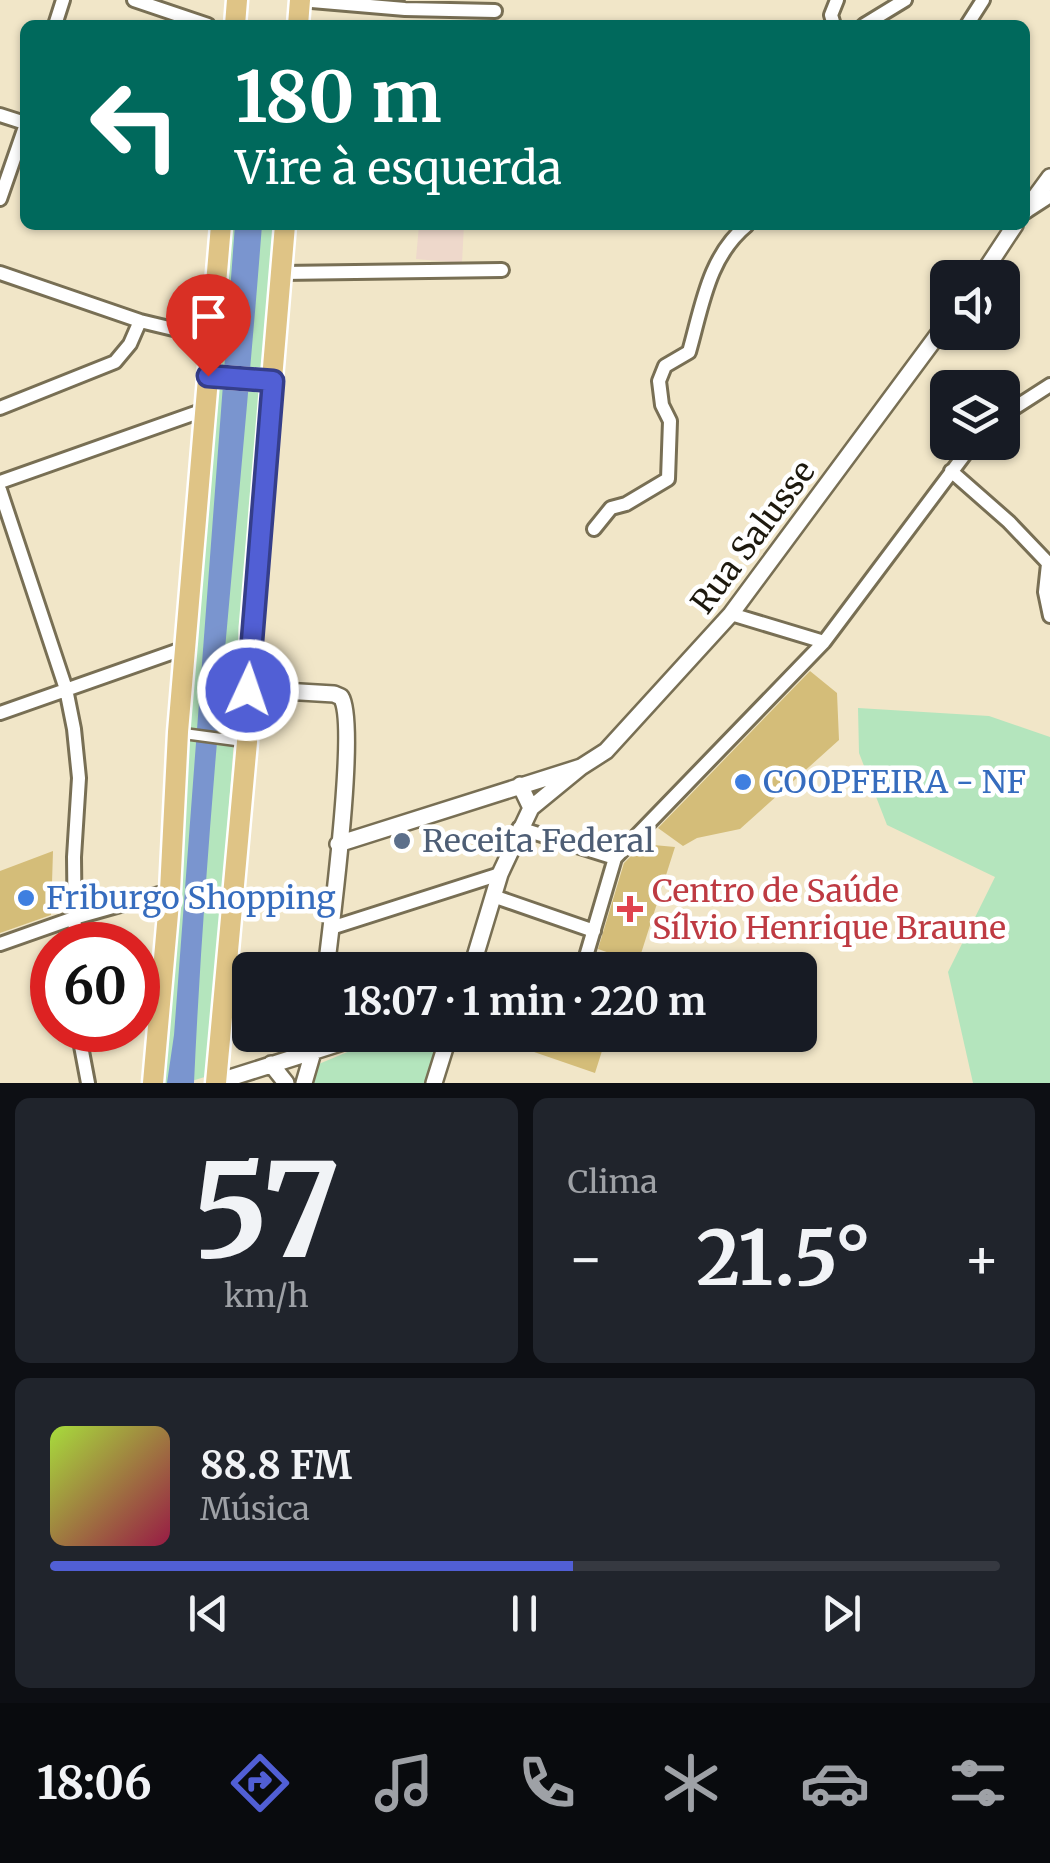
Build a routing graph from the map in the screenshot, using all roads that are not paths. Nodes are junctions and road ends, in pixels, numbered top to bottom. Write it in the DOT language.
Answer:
graph roads {
  1 [pos="134,0"];
  2 [pos="300,0"];
  3 [pos="905,0"];
  4 [pos="495,11"];
  5 [pos="193,20"];
  6 [pos="872,20"];
  7 [pos="20,154"];
  8 [pos="4,176"];
  9 [pos="1050,177"];
  10 [pos="0,199"];
  11 [pos="1030,205"];
  12 [pos="220,230"];
  13 [pos="285,230"];
  14 [pos="743,230"];
  15 [pos="1012,230"];
  16 [pos="992,260"];
  17 [pos="502,270"];
  18 [pos="0,273"];
  19 [pos="282,273"];
  20 [pos="140,321"];
  21 [pos="211,338"];
  22 [pos="930,345"];
  23 [pos="213,376"];
  24 [pos="266,381"];
  25 [pos="1050,385"];
  26 [pos="1020,404"];
  27 [pos="0,408"];
  28 [pos="204,410"];
  29 [pos="959,460"];
  30 [pos="950,470"];
  31 [pos="0,482"];
  32 [pos="0,490"];
  33 [pos="594,529"];
  34 [pos="1049,564"];
  35 [pos="731,614"];
  36 [pos="1050,616"];
  37 [pos="824,642"];
  38 [pos="185,648"];
  39 [pos="66,689"];
  40 [pos="248,690"];
  41 [pos="0,713"];
  42 [pos="178,732"];
  43 [pos="247,742"];
  44 [pos="581,766"];
  45 [pos="520,785"];
  46 [pos="531,808"];
  47 [pos="519,828"];
  48 [pos="338,844"];
  49 [pos="615,858"];
  50 [pos="500,874"];
  51 [pos="170,890"];
  52 [pos="493,896"];
  53 [pos="74,918"];
  54 [pos="74,922"];
  55 [pos="330,928"];
  56 [pos="594,931"];
  57 [pos="0,944"];
  58 [pos="328,952"];
  59 [pos="476,952"];
  60 [pos="588,952"];
  61 [pos="82,1052"];
  62 [pos="297,1052"];
  63 [pos="314,1052"];
  64 [pos="444,1052"];
  65 [pos="271,1064"];
  66 [pos="88,1083"];
  67 [pos="152,1083"];
  68 [pos="215,1083"];
  69 [pos="286,1083"];
  70 [pos="304,1083"];
  71 [pos="434,1083"];
  1 -- 5 [label="street"];
  2 -- 4 [label="street"];
  3 -- 6 [label="street"];
  7 -- 8 [label="street"];
  8 -- 10 [label="street"];
  9 -- 11 [label="street"];
  12 -- 21 [label="main road"];
  13 -- 19 [label="main road"];
  14 -- 33 [label="street"];
  15 -- 16 [label="street"];
  17 -- 19 [label="street"];
  18 -- 20 [label="street"];
  19 -- 24 [label="main road"];
  20 -- 21 [label="street"];
  20 -- 27 [label="street"];
  21 -- 23 [label="main road"];
  22 -- 35 [label="street, Rua Salusse"];
  23 -- 24 [label="main road"];
  23 -- 28 [label="main road"];
  24 -- 40 [label="main road"];
  25 -- 26 [label="street"];
  28 -- 31 [label="street"];
  28 -- 38 [label="main road"];
  29 -- 30 [label="street"];
  30 -- 34 [label="street"];
  30 -- 37 [label="street"];
  32 -- 39 [label="street"];
  34 -- 36 [label="street"];
  35 -- 37 [label="street"];
  35 -- 44 [label="street, Rua Salusse"];
  37 -- 49 [label="street"];
  38 -- 39 [label="street"];
  38 -- 42 [label="main road"];
  39 -- 41 [label="street"];
  39 -- 53 [label="street"];
  40 -- 43 [label="main road"];
  40 -- 48 [label="street"];
  42 -- 43 [label="street"];
  42 -- 51 [label="main road"];
  43 -- 68 [label="main road"];
  44 -- 45 [label="street"];
  44 -- 46 [label="street"];
  45 -- 46 [label="street"];
  45 -- 48 [label="street"];
  46 -- 47 [label="street"];
  47 -- 49 [label="street"];
  47 -- 50 [label="street"];
  48 -- 55 [label="street"];
  49 -- 56 [label="street"];
  50 -- 52 [label="street"];
  50 -- 55 [label="street"];
  51 -- 53 [label="street"];
  51 -- 67 [label="main road"];
  52 -- 56 [label="street"];
  52 -- 59 [label="street"];
  53 -- 54 [label="street"];
  53 -- 57 [label="street"];
  55 -- 58 [label="street"];
  56 -- 60 [label="street"];
  61 -- 66 [label="street"];
  62 -- 65 [label="street"];
  63 -- 70 [label="street"];
  64 -- 71 [label="street"];
  65 -- 68 [label="street"];
  65 -- 69 [label="street"];
}
